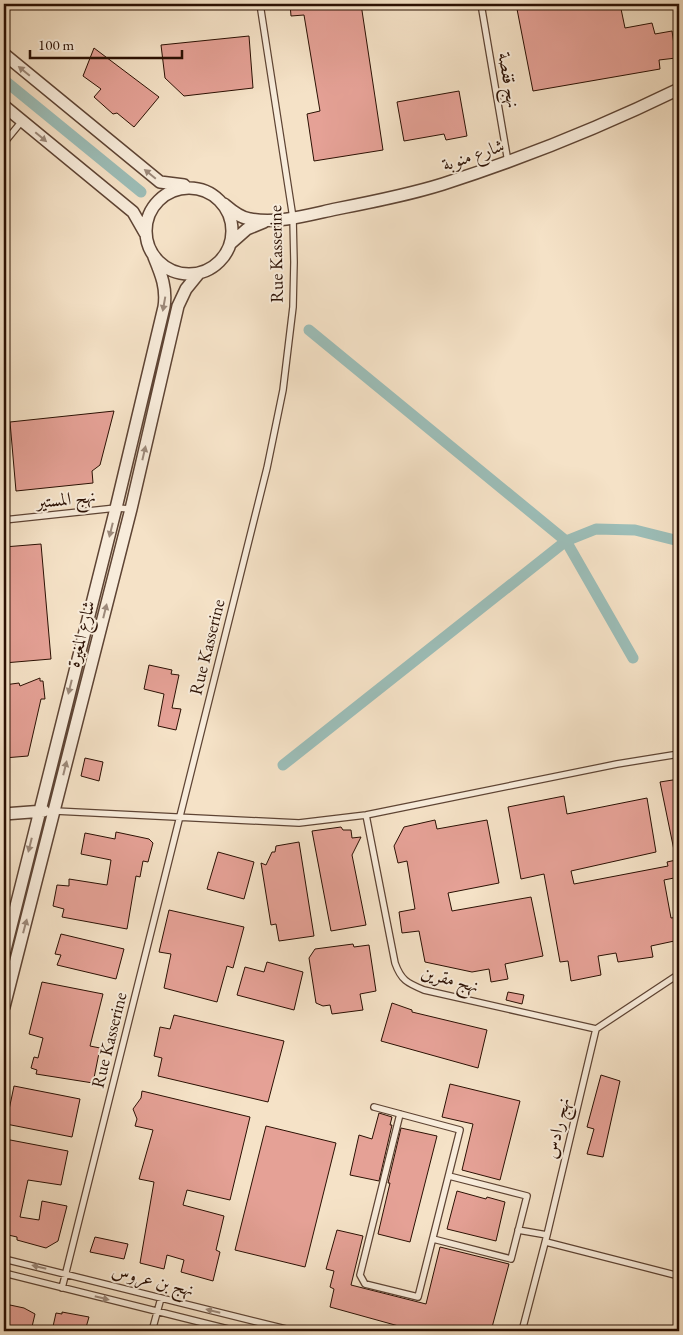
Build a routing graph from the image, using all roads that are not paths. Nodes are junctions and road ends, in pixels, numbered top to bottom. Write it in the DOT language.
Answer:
graph roads {
  1 [pos="260,4"];
  2 [pos="481,4"];
  3 [pos="4,54"];
  4 [pos="679,89"];
  5 [pos="4,106"];
  6 [pos="22,121"];
  7 [pos="4,143"];
  8 [pos="508,162"];
  9 [pos="195,187"];
  10 [pos="224,204"];
  11 [pos="293,218"];
  12 [pos="268,220"];
  13 [pos="145,233"];
  14 [pos="230,244"];
  15 [pos="154,257"];
  16 [pos="199,273"];
  17 [pos="116,508"];
  18 [pos="131,509"];
  19 [pos="4,520"];
  20 [pos="679,754"];
  21 [pos="39,810"];
  22 [pos="55,811"];
  23 [pos="4,814"];
  24 [pos="366,815"];
  25 [pos="180,817"];
  26 [pos="4,954"];
  27 [pos="679,974"];
  28 [pos="4,1007"];
  29 [pos="596,1029"];
  30 [pos="374,1108"];
  31 [pos="400,1114"];
  32 [pos="449,1176"];
  33 [pos="518,1230"];
  34 [pos="548,1235"];
  35 [pos="433,1239"];
  36 [pos="546,1242"];
  37 [pos="4,1259"];
  38 [pos="4,1273"];
  39 [pos="65,1274"];
  40 [pos="679,1276"];
  41 [pos="62,1288"];
  42 [pos="161,1298"];
  43 [pos="157,1312"];
  44 [pos="152,1331"];
  45 [pos="236,1331"];
  46 [pos="294,1331"];
  47 [pos="522,1331"];
  1 -- 11 [label="lane, Rue Kasserine"];
  2 -- 8 [label="lane, نهج قفصة"];
  9 -- 3 [label="street, one-way"];
  4 -- 8 [label="street, شارع منوبة"];
  5 -- 6 [label="street"];
  6 -- 7 [label="lane"];
  6 -- 13 [label="street, one-way"];
  8 -- 11 [label="street, شارع منوبة"];
  9 -- 10 [label="street"];
  9 -- 13 [label="street"];
  10 -- 12 [label="street"];
  10 -- 14 [label="street"];
  11 -- 12 [label="street, شارع منوبة"];
  11 -- 25 [label="lane, Rue Kasserine"];
  12 -- 14 [label="street"];
  13 -- 15 [label="street"];
  14 -- 16 [label="street"];
  15 -- 16 [label="street"];
  15 -- 17 [label="street, شارع المغيرة, one-way"];
  18 -- 16 [label="street, شارع المغيرة, one-way"];
  17 -- 18 [label="lane, نهج المستير"];
  17 -- 19 [label="lane, نهج المستير"];
  17 -- 21 [label="street, شارع المغيرة, one-way"];
  22 -- 18 [label="street, شارع المغيرة, one-way"];
  20 -- 24 [label="lane"];
  21 -- 22 [label="street"];
  21 -- 23 [label="street"];
  21 -- 26 [label="street, شارع المغيرة, one-way"];
  22 -- 25 [label="lane"];
  28 -- 22 [label="street, شارع المغيرة, one-way"];
  24 -- 25 [label="lane"];
  24 -- 29 [label="lane, نهج مقرين"];
  25 -- 39 [label="lane, Rue Kasserine"];
  27 -- 29 [label="lane"];
  29 -- 34 [label="lane, نهج رادس"];
  30 -- 31 [label="lane"];
  31 -- 32 [label="lane"];
  31 -- 35 [label="lane"];
  32 -- 33 [label="lane"];
  32 -- 35 [label="lane"];
  33 -- 34 [label="lane"];
  33 -- 35 [label="lane"];
  34 -- 36 [label="lane, نهج رادس"];
  36 -- 40 [label="lane"];
  36 -- 47 [label="lane, نهج رادس"];
  39 -- 37 [label="lane, نهج بن عروس, one-way"];
  38 -- 41 [label="lane, نهج بن عروس"];
  39 -- 41 [label="lane, Rue Kasserine"];
  39 -- 42 [label="lane, نهج بن عروس"];
  41 -- 43 [label="lane, نهج بن عروس, one-way"];
  42 -- 43 [label="lane"];
  46 -- 42 [label="lane, نهج بن عروس, one-way"];
  43 -- 44 [label="lane"];
  43 -- 45 [label="lane, نهج بن عروس"];
}
